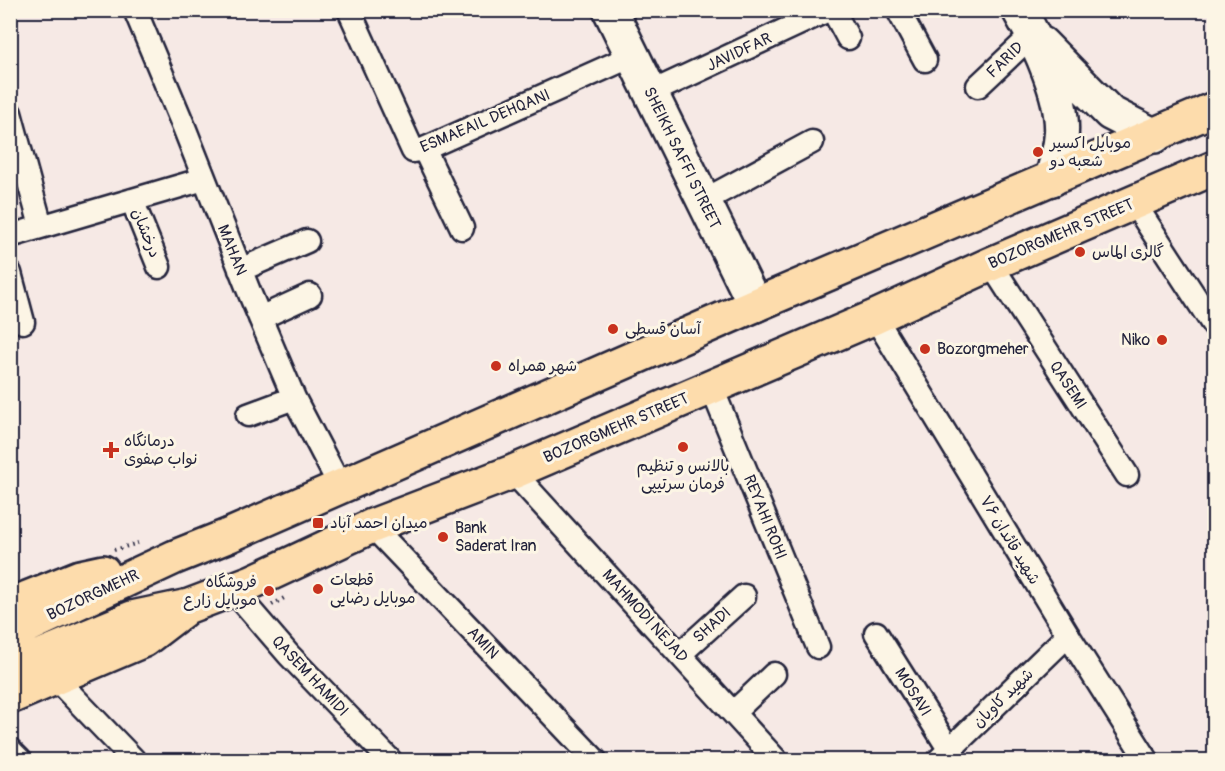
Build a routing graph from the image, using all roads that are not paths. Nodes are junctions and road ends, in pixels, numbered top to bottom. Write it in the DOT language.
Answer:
graph roads {
  1 [pos="135,10"];
  2 [pos="349,10"];
  3 [pos="610,10"];
  4 [pos="828,10"];
  5 [pos="833,10"];
  6 [pos="898,10"];
  7 [pos="1026,22"];
  8 [pos="848,38"];
  9 [pos="632,56"];
  10 [pos="925,60"];
  11 [pos="978,86"];
  12 [pos="650,93"];
  13 [pos="1215,109"];
  14 [pos="10,112"];
  15 [pos="1155,136"];
  16 [pos="812,142"];
  17 [pos="424,149"];
  18 [pos="1215,168"];
  19 [pos="204,179"];
  20 [pos="1052,179"];
  21 [pos="132,200"];
  22 [pos="703,201"];
  23 [pos="1134,203"];
  24 [pos="41,226"];
  25 [pos="462,228"];
  26 [pos="10,236"];
  27 [pos="307,241"];
  28 [pos="991,264"];
  29 [pos="159,267"];
  30 [pos="240,270"];
  31 [pos="10,273"];
  32 [pos="310,295"];
  33 [pos="755,305"];
  34 [pos="875,317"];
  35 [pos="260,318"];
  36 [pos="23,322"];
  37 [pos="1215,326"];
  38 [pos="711,386"];
  39 [pos="294,398"];
  40 [pos="248,416"];
  41 [pos="513,472"];
  42 [pos="1127,475"];
  43 [pos="340,486"];
  44 [pos="372,526"];
  45 [pos="175,557"];
  46 [pos="232,589"];
  47 [pos="744,596"];
  48 [pos="10,605"];
  49 [pos="189,606"];
  50 [pos="876,633"];
  51 [pos="10,634"];
  52 [pos="1068,635"];
  53 [pos="818,647"];
  54 [pos="680,654"];
  55 [pos="10,669"];
  56 [pos="774,674"];
  57 [pos="56,679"];
  58 [pos="10,697"];
  59 [pos="733,713"];
  60 [pos="10,750"];
  61 [pos="948,757"];
  62 [pos="20,760"];
  63 [pos="134,760"];
  64 [pos="390,760"];
  65 [pos="595,760"];
  66 [pos="776,760"];
  67 [pos="1147,760"];
  1 -- 19 [label="street, MAHAN"];
  2 -- 17 [label="street, ESMAEAIL DEHQANI"];
  3 -- 9 [label="street, SHEIKH SAFFI STREET"];
  4 -- 12 [label="street, JAVIDFAR"];
  5 -- 8 [label="street"];
  6 -- 10 [label="street"];
  7 -- 11 [label="street, FARID"];
  7 -- 15 [label="street"];
  7 -- 20 [label="street"];
  9 -- 12 [label="street, SHEIKH SAFFI STREET"];
  9 -- 17 [label="street, ESMAEAIL DEHQANI"];
  12 -- 22 [label="street, SHEIKH SAFFI STREET"];
  13 -- 15 [label="main road"];
  14 -- 24 [label="street"];
  15 -- 20 [label="main road"];
  16 -- 22 [label="street"];
  17 -- 25 [label="street"];
  18 -- 23 [label="main road, BOZORGMEHR STREET"];
  19 -- 21 [label="street"];
  19 -- 30 [label="street, MAHAN"];
  20 -- 33 [label="main road"];
  21 -- 24 [label="street"];
  21 -- 29 [label="street, درخشان"];
  22 -- 33 [label="street, SHEIKH SAFFI STREET"];
  23 -- 28 [label="main road, BOZORGMEHR STREET"];
  23 -- 37 [label="street"];
  24 -- 26 [label="street"];
  27 -- 30 [label="street"];
  28 -- 34 [label="main road, BOZORGMEHR STREET"];
  28 -- 42 [label="street, QASEMI"];
  30 -- 35 [label="street, MAHAN"];
  31 -- 36 [label="street"];
  32 -- 35 [label="street"];
  33 -- 43 [label="main road"];
  34 -- 38 [label="main road, BOZORGMEHR STREET"];
  34 -- 52 [label="street, شهید قائدان ۷۶"];
  35 -- 39 [label="street, MAHAN"];
  38 -- 41 [label="main road, BOZORGMEHR STREET"];
  38 -- 53 [label="street, REYAHI ROHI"];
  39 -- 40 [label="street"];
  39 -- 43 [label="street, MAHAN"];
  41 -- 44 [label="main road, BOZORGMEHR STREET"];
  41 -- 54 [label="street, MAHMODI NEJAD"];
  43 -- 45 [label="main road"];
  44 -- 46 [label="main road, BOZORGMEHR STREET"];
  44 -- 65 [label="street, AMIN"];
  45 -- 48 [label="main road"];
  45 -- 51 [label="main road, BOZORGMEHR"];
  46 -- 49 [label="main road, BOZORGMEHR STREET"];
  46 -- 64 [label="street, QASEM HAMIDI"];
  47 -- 54 [label="street, SHADI"];
  49 -- 55 [label="main road, BOZORGMEHR STREET"];
  49 -- 57 [label="main road"];
  50 -- 61 [label="street, MOSAVI"];
  52 -- 61 [label="street, شهید کاویان"];
  52 -- 67 [label="street, شهید قائدان ۷۶"];
  54 -- 59 [label="street, MAHMODI NEJAD"];
  56 -- 59 [label="street"];
  57 -- 58 [label="main road"];
  57 -- 63 [label="street"];
  59 -- 66 [label="street, MAHMODI NEJAD"];
  60 -- 62 [label="street"];
}
